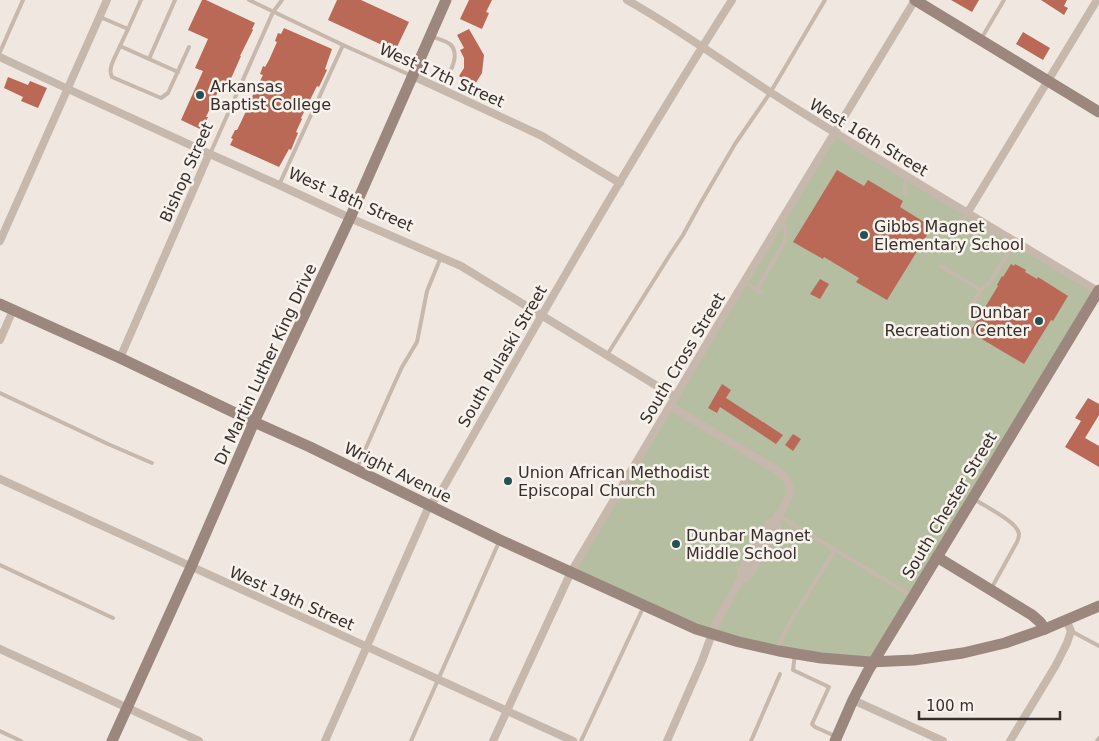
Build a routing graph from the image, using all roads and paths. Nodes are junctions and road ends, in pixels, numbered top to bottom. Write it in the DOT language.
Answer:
graph roads {
  1 [pos="23,0"];
  2 [pos="108,0"];
  3 [pos="141,0"];
  4 [pos="175,0"];
  5 [pos="248,0"];
  6 [pos="282,0"];
  7 [pos="446,0"];
  8 [pos="627,0"];
  9 [pos="732,0"];
  10 [pos="825,0"];
  11 [pos="915,0"];
  12 [pos="1004,0"];
  13 [pos="1097,0"];
  14 [pos="273,12"];
  15 [pos="100,17"];
  16 [pos="128,29"];
  17 [pos="430,36"];
  18 [pos="980,40"];
  19 [pos="120,46"];
  20 [pos="343,46"];
  21 [pos="189,47"];
  22 [pos="702,47"];
  23 [pos="0,52"];
  24 [pos="0,57"];
  25 [pos="149,59"];
  26 [pos="178,72"];
  27 [pos="412,76"];
  28 [pos="1048,80"];
  29 [pos="68,89"];
  30 [pos="442,89"];
  31 [pos="770,92"];
  32 [pos="1099,112"];
  33 [pos="834,132"];
  34 [pos="209,154"];
  35 [pos="907,176"];
  36 [pos="620,183"];
  37 [pos="279,185"];
  38 [pos="906,194"];
  39 [pos="968,212"];
  40 [pos="350,218"];
  41 [pos="781,221"];
  42 [pos="995,229"];
  43 [pos="955,230"];
  44 [pos="0,241"];
  45 [pos="988,241"];
  46 [pos="1016,242"];
  47 [pos="441,257"];
  48 [pos="941,266"];
  49 [pos="744,282"];
  50 [pos="757,290"];
  51 [pos="981,290"];
  52 [pos="1099,291"];
  53 [pos="762,293"];
  54 [pos="0,304"];
  55 [pos="13,310"];
  56 [pos="968,312"];
  57 [pos="541,315"];
  58 [pos="0,340"];
  59 [pos="608,355"];
  60 [pos="120,358"];
  61 [pos="0,394"];
  62 [pos="675,397"];
  63 [pos="670,406"];
  64 [pos="254,422"];
  65 [pos="152,463"];
  66 [pos="356,469"];
  67 [pos="0,479"];
  68 [pos="972,498"];
  69 [pos="429,506"];
  70 [pos="778,518"];
  71 [pos="500,540"];
  72 [pos="835,550"];
  73 [pos="936,557"];
  74 [pos="0,565"];
  75 [pos="191,567"];
  76 [pos="570,572"];
  77 [pos="990,590"];
  78 [pos="913,597"];
  79 [pos="644,606"];
  80 [pos="1099,606"];
  81 [pos="112,618"];
  82 [pos="1069,626"];
  83 [pos="1045,629"];
  84 [pos="711,634"];
  85 [pos="1099,646"];
  86 [pos="367,647"];
  87 [pos="0,649"];
  88 [pos="776,651"];
  89 [pos="792,654"];
  90 [pos="874,661"];
  91 [pos="780,674"];
  92 [pos="439,680"];
  93 [pos="853,700"];
  94 [pos="127,708"];
  95 [pos="506,711"];
  96 [pos="0,731"];
  97 [pos="1099,738"];
  98 [pos="836,739"];
  99 [pos="21,741"];
  100 [pos="112,741"];
  101 [pos="199,741"];
  102 [pos="325,741"];
  103 [pos="412,741"];
  104 [pos="493,741"];
  105 [pos="573,741"];
  106 [pos="581,741"];
  107 [pos="667,741"];
  108 [pos="751,741"];
  109 [pos="943,741"];
  110 [pos="1010,741"];
  111 [pos="1097,741"];
  1 -- 23 [label="lane"];
  2 -- 15 [label="street"];
  3 -- 16 [label="lane"];
  4 -- 25 [label="lane"];
  5 -- 14 [label="lane, West 17th Street"];
  6 -- 14 [label="lane, Bishop Street"];
  7 -- 17 [label="main road, Dr Martin Luther King Drive"];
  8 -- 22 [label="street, West 16th Street"];
  9 -- 22 [label="street, South Pulaski Street"];
  10 -- 31 [label="lane"];
  11 -- 18 [label="main road"];
  11 -- 33 [label="street, South Cross Street"];
  12 -- 18 [label="lane"];
  13 -- 28 [label="street"];
  14 -- 20 [label="lane, West 17th Street"];
  14 -- 34 [label="lane, Bishop Street"];
  15 -- 16 [label="lane"];
  15 -- 29 [label="street"];
  16 -- 19 [label="lane"];
  17 -- 27 [label="main road, Dr Martin Luther King Drive"];
  17 -- 30 [label="lane"];
  18 -- 28 [label="main road"];
  19 -- 25 [label="lane"];
  19 -- 26 [label="lane"];
  20 -- 27 [label="lane, West 17th Street"];
  20 -- 37 [label="lane"];
  21 -- 26 [label="lane"];
  22 -- 31 [label="street, West 16th Street"];
  22 -- 36 [label="street, South Pulaski Street"];
  24 -- 29 [label="street, West 18th Street"];
  25 -- 26 [label="lane"];
  27 -- 30 [label="street, West 17th Street"];
  27 -- 40 [label="main road, Dr Martin Luther King Drive"];
  28 -- 32 [label="main road"];
  28 -- 39 [label="street"];
  29 -- 34 [label="street, West 18th Street"];
  29 -- 44 [label="street"];
  30 -- 36 [label="street, West 17th Street"];
  31 -- 33 [label="street, West 16th Street"];
  31 -- 59 [label="lane"];
  33 -- 35 [label="street, West 16th Street"];
  33 -- 41 [label="street, South Cross Street"];
  34 -- 37 [label="street, West 18th Street"];
  34 -- 60 [label="street, Bishop Street"];
  35 -- 38 [label="lane"];
  35 -- 39 [label="street, West 16th Street"];
  36 -- 57 [label="street, South Pulaski Street"];
  37 -- 40 [label="street, West 18th Street"];
  39 -- 42 [label="street, West 16th Street"];
  39 -- 43 [label="lane"];
  40 -- 47 [label="street, West 18th Street"];
  40 -- 64 [label="main road, Dr Martin Luther King Drive"];
  41 -- 49 [label="street, South Cross Street"];
  41 -- 50 [label="lane"];
  42 -- 45 [label="lane"];
  42 -- 46 [label="street, West 16th Street"];
  46 -- 51 [label="lane"];
  46 -- 52 [label="street, West 16th Street"];
  47 -- 57 [label="street, West 18th Street"];
  47 -- 66 [label="lane"];
  48 -- 51 [label="lane"];
  49 -- 50 [label="lane"];
  49 -- 62 [label="street, South Cross Street"];
  50 -- 53 [label="lane"];
  51 -- 56 [label="lane"];
  52 -- 68 [label="main road, South Chester Street"];
  54 -- 55 [label="main road, Wright Avenue"];
  55 -- 58 [label="street"];
  55 -- 60 [label="main road, Wright Avenue"];
  57 -- 59 [label="street, West 18th Street"];
  57 -- 69 [label="street, South Pulaski Street"];
  59 -- 62 [label="street, West 18th Street"];
  60 -- 64 [label="main road, Wright Avenue"];
  61 -- 65 [label="lane"];
  62 -- 63 [label="street, South Cross Street"];
  63 -- 70 [label="street"];
  63 -- 76 [label="street, South Cross Street"];
  64 -- 66 [label="main road, Wright Avenue"];
  64 -- 75 [label="main road, Dr Martin Luther King Drive"];
  66 -- 69 [label="main road, Wright Avenue"];
  67 -- 75 [label="street, West 19th Street"];
  68 -- 73 [label="main road, South Chester Street"];
  68 -- 77 [label="lane"];
  69 -- 71 [label="main road, Wright Avenue"];
  69 -- 86 [label="street, South Pulaski Street"];
  70 -- 72 [label="lane"];
  70 -- 84 [label="street"];
  71 -- 76 [label="main road, Wright Avenue"];
  71 -- 92 [label="lane"];
  72 -- 78 [label="lane"];
  72 -- 88 [label="lane"];
  73 -- 77 [label="main road"];
  73 -- 78 [label="main road, South Chester Street"];
  74 -- 81 [label="lane"];
  75 -- 86 [label="street, West 19th Street"];
  75 -- 94 [label="main road, Dr Martin Luther King Drive"];
  76 -- 79 [label="main road, Wright Avenue"];
  76 -- 95 [label="street, South Cross Street"];
  77 -- 83 [label="main road"];
  78 -- 90 [label="main road, South Chester Street"];
  79 -- 84 [label="main road, Wright Avenue"];
  79 -- 106 [label="lane"];
  80 -- 82 [label="main road, Wright Avenue"];
  82 -- 83 [label="main road, Wright Avenue"];
  82 -- 85 [label="lane"];
  82 -- 110 [label="street"];
  83 -- 90 [label="main road, Wright Avenue"];
  84 -- 88 [label="main road, Wright Avenue"];
  84 -- 107 [label="street"];
  86 -- 92 [label="street, West 19th Street"];
  86 -- 102 [label="street, South Pulaski Street"];
  87 -- 94 [label="street"];
  88 -- 89 [label="main road, Wright Avenue"];
  89 -- 90 [label="main road, Wright Avenue"];
  89 -- 98 [label="lane"];
  90 -- 93 [label="main road, South Chester Street"];
  91 -- 108 [label="lane"];
  92 -- 95 [label="street, West 19th Street"];
  92 -- 103 [label="lane"];
  93 -- 98 [label="main road, South Chester Street"];
  93 -- 109 [label="street"];
  94 -- 100 [label="main road, Dr Martin Luther King Drive"];
  94 -- 101 [label="street"];
  95 -- 104 [label="street, South Cross Street"];
  95 -- 105 [label="street, West 19th Street"];
  96 -- 99 [label="lane"];
  97 -- 111 [label="lane"];
}
